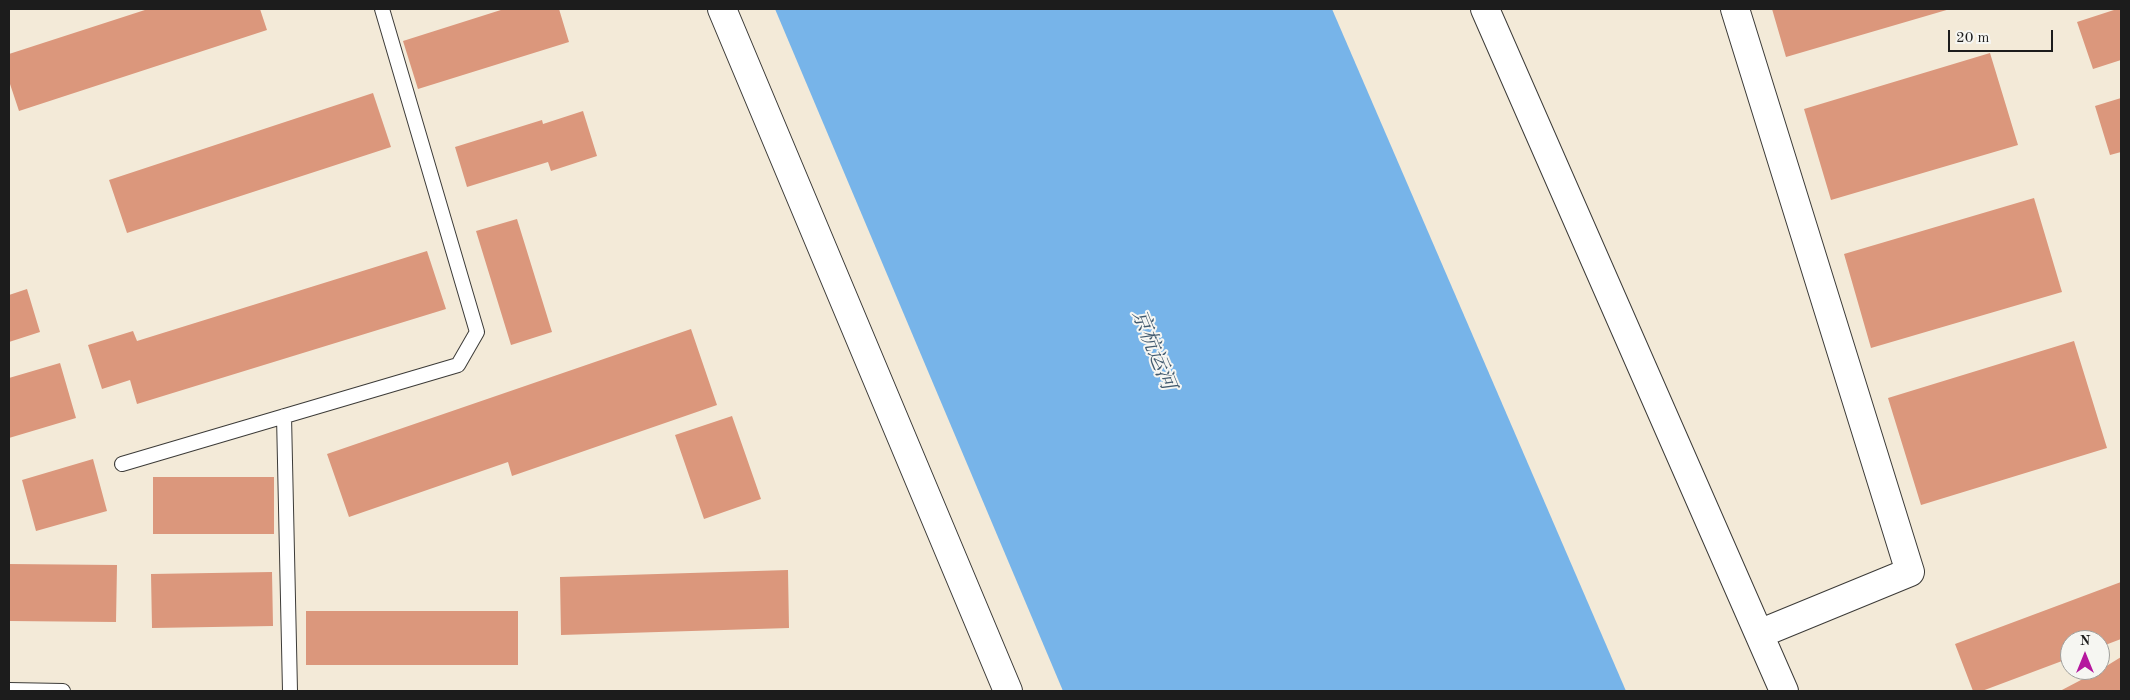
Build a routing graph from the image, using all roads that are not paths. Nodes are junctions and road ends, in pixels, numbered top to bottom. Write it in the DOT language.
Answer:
graph roads {
  1 [pos="382,9"];
  2 [pos="722,9"];
  3 [pos="1485,9"];
  4 [pos="1735,9"];
  5 [pos="284,416"];
  6 [pos="122,464"];
  7 [pos="1759,634"];
  8 [pos="9,690"];
  9 [pos="63,691"];
  10 [pos="290,691"];
  11 [pos="1008,691"];
  12 [pos="1784,691"];
  1 -- 5 [label="lane"];
  2 -- 11 [label="street"];
  3 -- 7 [label="street"];
  4 -- 7 [label="street"];
  5 -- 6 [label="lane"];
  5 -- 10 [label="lane"];
  7 -- 12 [label="street"];
  8 -- 9 [label="lane"];
}
